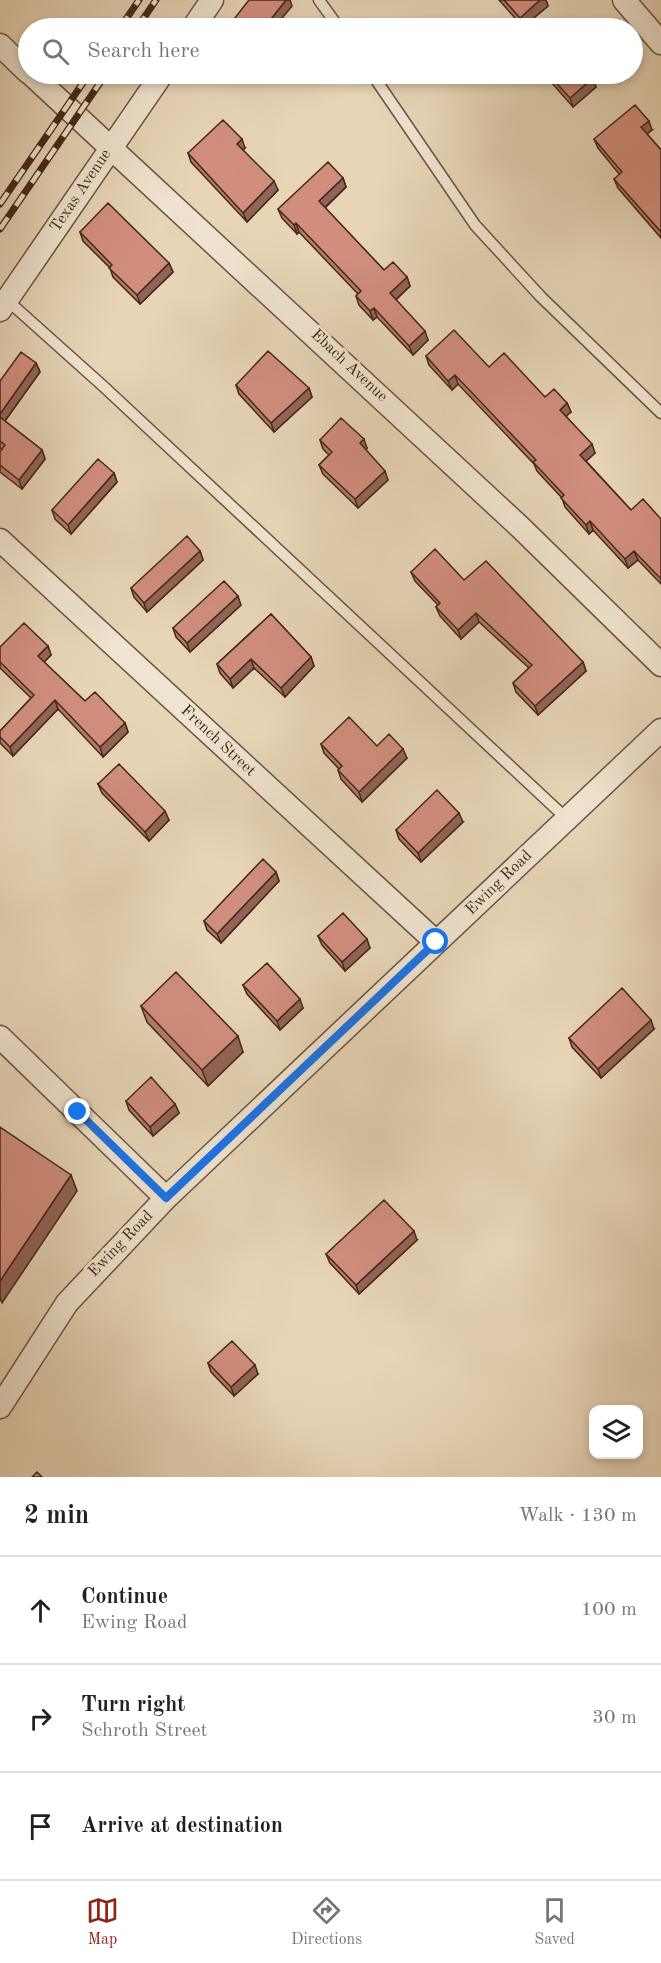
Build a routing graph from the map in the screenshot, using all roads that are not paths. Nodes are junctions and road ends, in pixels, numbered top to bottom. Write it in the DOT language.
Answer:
graph roads {
  1 [pos="212,0"];
  2 [pos="319,0"];
  3 [pos="624,0"];
  4 [pos="200,18"];
  5 [pos="332,18"];
  6 [pos="639,18"];
  7 [pos="643,22"];
  8 [pos="661,43"];
  9 [pos="0,45"];
  10 [pos="18,62"];
  11 [pos="42,84"];
  12 [pos="155,84"];
  13 [pos="379,84"];
  14 [pos="110,149"];
  15 [pos="3,305"];
  16 [pos="661,413"];
  17 [pos="0,540"];
  18 [pos="661,665"];
  19 [pos="661,730"];
  20 [pos="567,819"];
  21 [pos="436,942"];
  22 [pos="0,1036"];
  23 [pos="166,1198"];
  24 [pos="0,1407"];
  1 -- 4 [label="street"];
  2 -- 5 [label="lane"];
  3 -- 6 [label="street"];
  7 -- 8 [label="street"];
  9 -- 10 [label="street, Ebach Avenue"];
  11 -- 14 [label="street, Ebach Avenue"];
  12 -- 14 [label="street, Texas Avenue"];
  13 -- 16 [label="lane"];
  14 -- 15 [label="street, Texas Avenue"];
  14 -- 18 [label="street, Ebach Avenue"];
  15 -- 20 [label="lane"];
  17 -- 21 [label="street, French Street"];
  19 -- 20 [label="street, Ewing Road"];
  20 -- 21 [label="street, Ewing Road"];
  21 -- 23 [label="street, Ewing Road"];
  22 -- 23 [label="street"];
  23 -- 24 [label="street, Ewing Road"];
}
